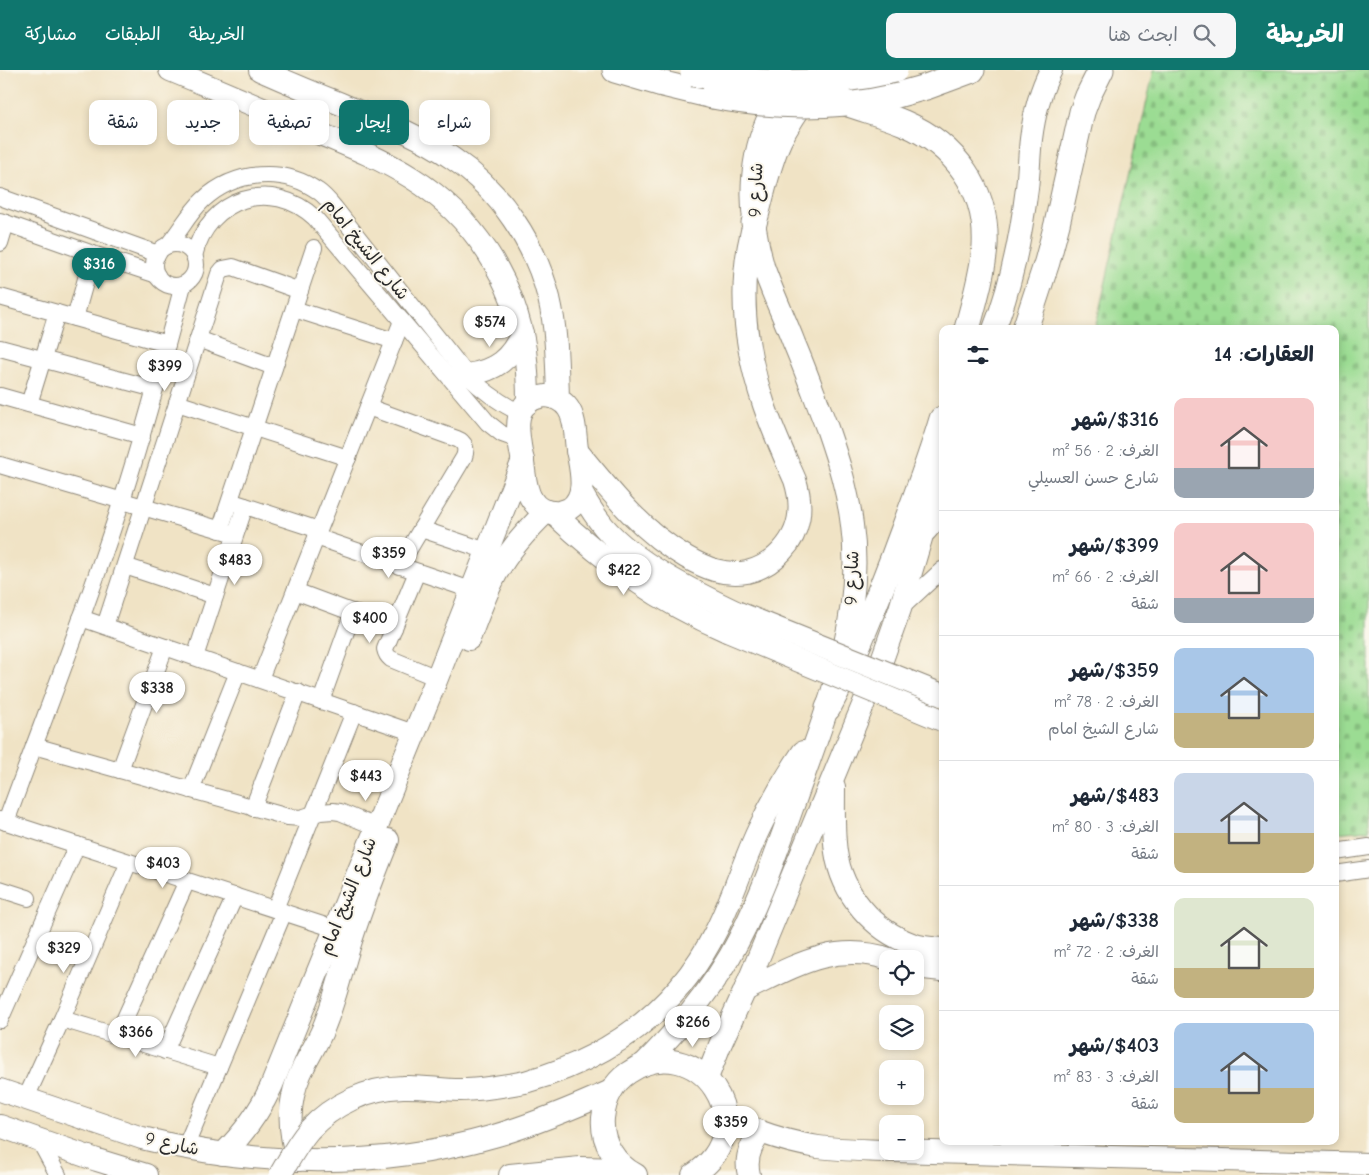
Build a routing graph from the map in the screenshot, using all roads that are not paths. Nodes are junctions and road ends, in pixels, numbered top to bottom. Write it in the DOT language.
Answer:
graph roads {
  1 [pos="170,70"];
  2 [pos="260,70"];
  3 [pos="615,70"];
  4 [pos="666,70"];
  5 [pos="804,70"];
  6 [pos="833,70"];
  7 [pos="895,70"];
  8 [pos="972,70"];
  9 [pos="1051,70"];
  10 [pos="1101,70"];
  11 [pos="846,103"];
  12 [pos="0,197"];
  13 [pos="3,222"];
  14 [pos="754,223"];
  15 [pos="0,243"];
  16 [pos="314,248"];
  17 [pos="163,250"];
  18 [pos="93,254"];
  19 [pos="194,256"];
  20 [pos="157,275"];
  21 [pos="183,285"];
  22 [pos="300,291"];
  23 [pos="0,298"];
  24 [pos="294,309"];
  25 [pos="57,313"];
  26 [pos="74,318"];
  27 [pos="402,321"];
  28 [pos="968,325"];
  29 [pos="995,325"];
  30 [pos="1026,325"];
  31 [pos="522,334"];
  32 [pos="198,339"];
  33 [pos="394,341"];
  34 [pos="167,344"];
  35 [pos="0,348"];
  36 [pos="42,359"];
  37 [pos="274,367"];
  38 [pos="467,375"];
  39 [pos="155,389"];
  40 [pos="0,396"];
  41 [pos="558,399"];
  42 [pos="178,403"];
  43 [pos="29,404"];
  44 [pos="368,407"];
  45 [pos="524,408"];
  46 [pos="254,428"];
  47 [pos="939,428"];
  48 [pos="142,436"];
  49 [pos="521,450"];
  50 [pos="577,451"];
  51 [pos="348,458"];
  52 [pos="0,465"];
  53 [pos="939,479"];
  54 [pos="581,492"];
  55 [pos="122,501"];
  56 [pos="237,504"];
  57 [pos="144,507"];
  58 [pos="550,512"];
  59 [pos="939,513"];
  60 [pos="421,529"];
  61 [pos="925,529"];
  62 [pos="228,532"];
  63 [pos="318,534"];
  64 [pos="487,551"];
  65 [pos="125,566"];
  66 [pos="399,566"];
  67 [pos="417,572"];
  68 [pos="939,573"];
  69 [pos="471,590"];
  70 [pos="295,591"];
  71 [pos="215,596"];
  72 [pos="900,609"];
  73 [pos="353,612"];
  74 [pos="81,618"];
  75 [pos="732,622"];
  76 [pos="105,626"];
  77 [pos="394,628"];
  78 [pos="165,647"];
  79 [pos="195,657"];
  80 [pos="238,672"];
  81 [pos="437,678"];
  82 [pos="260,680"];
  83 [pos="298,692"];
  84 [pos="939,694"];
  85 [pos="321,701"];
  86 [pos="354,712"];
  87 [pos="824,719"];
  88 [pos="939,719"];
  89 [pos="414,733"];
  90 [pos="34,746"];
  91 [pos="120,770"];
  92 [pos="833,778"];
  93 [pos="191,790"];
  94 [pos="253,808"];
  95 [pos="313,815"];
  96 [pos="3,821"];
  97 [pos="376,827"];
  98 [pos="77,845"];
  99 [pos="1369,847"];
  100 [pos="1339,851"];
  101 [pos="130,862"];
  102 [pos="1369,870"];
  103 [pos="1339,874"];
  104 [pos="187,881"];
  105 [pos="0,889"];
  106 [pos="235,896"];
  107 [pos="28,898"];
  108 [pos="279,911"];
  109 [pos="335,929"];
  110 [pos="939,949"];
  111 [pos="879,956"];
  112 [pos="924,968"];
  113 [pos="939,970"];
  114 [pos="745,990"];
  115 [pos="303,1009"];
  116 [pos="62,1019"];
  117 [pos="0,1020"];
  118 [pos="325,1026"];
  119 [pos="117,1036"];
  120 [pos="165,1051"];
  121 [pos="643,1065"];
  122 [pos="219,1068"];
  123 [pos="707,1078"];
  124 [pos="0,1090"];
  125 [pos="611,1091"];
  126 [pos="26,1098"];
  127 [pos="725,1118"];
  128 [pos="0,1126"];
  129 [pos="761,1133"];
  130 [pos="39,1140"];
  131 [pos="185,1148"];
  132 [pos="879,1151"];
  133 [pos="924,1152"];
  134 [pos="223,1154"];
  135 [pos="298,1160"];
  136 [pos="1369,1164"];
  137 [pos="111,1169"];
  138 [pos="630,1172"];
  139 [pos="58,1175"];
  140 [pos="146,1175"];
  141 [pos="280,1175"];
  142 [pos="510,1175"];
  143 [pos="693,1175"];
  144 [pos="749,1175"];
  1 -- 31 [label="main road"];
  2 -- 41 [label="main road"];
  3 -- 11 [label="main road, bridge"];
  4 -- 7 [label="main road, bridge"];
  5 -- 14 [label="main road, شارع 9"];
  6 -- 14 [label="main road"];
  8 -- 11 [label="main road"];
  9 -- 29 [label="main road"];
  10 -- 30 [label="main road"];
  11 -- 28 [label="main road"];
  12 -- 17 [label="street"];
  13 -- 15 [label="street"];
  13 -- 18 [label="street"];
  14 -- 50 [label="main road"];
  14 -- 87 [label="main road, شارع 9"];
  16 -- 22 [label="street"];
  17 -- 19 [label="street"];
  17 -- 20 [label="street"];
  17 -- 38 [label="street, شارع الشيخ امام"];
  18 -- 20 [label="street"];
  18 -- 26 [label="street"];
  19 -- 21 [label="street"];
  19 -- 27 [label="street, شارع الشيخ امام"];
  20 -- 21 [label="street"];
  21 -- 34 [label="street"];
  22 -- 24 [label="street"];
  22 -- 32 [label="street"];
  23 -- 25 [label="street"];
  24 -- 33 [label="street"];
  24 -- 37 [label="street"];
  25 -- 26 [label="street"];
  25 -- 36 [label="street"];
  26 -- 34 [label="street"];
  27 -- 33 [label="street"];
  27 -- 49 [label="street, شارع الشيخ امام"];
  31 -- 38 [label="main road"];
  31 -- 45 [label="main road"];
  32 -- 37 [label="street"];
  32 -- 42 [label="street"];
  33 -- 44 [label="street"];
  34 -- 39 [label="street"];
  35 -- 36 [label="street"];
  36 -- 39 [label="street"];
  36 -- 43 [label="street"];
  37 -- 46 [label="street"];
  38 -- 45 [label="street, شارع الشيخ امام"];
  39 -- 48 [label="street"];
  40 -- 43 [label="street"];
  41 -- 45 [label="main road"];
  41 -- 50 [label="main road"];
  42 -- 46 [label="street"];
  42 -- 57 [label="street"];
  43 -- 48 [label="street"];
  44 -- 51 [label="street"];
  44 -- 60 [label="street"];
  45 -- 49 [label="main road"];
  46 -- 51 [label="street"];
  46 -- 56 [label="street"];
  47 -- 87 [label="main road"];
  48 -- 55 [label="street"];
  49 -- 58 [label="main road"];
  49 -- 64 [label="main road, شارع الشيخ امام"];
  50 -- 54 [label="main road"];
  51 -- 63 [label="street"];
  52 -- 55 [label="street"];
  53 -- 61 [label="main road"];
  54 -- 58 [label="main road"];
  54 -- 75 [label="main road"];
  55 -- 57 [label="street"];
  55 -- 74 [label="street"];
  56 -- 62 [label="street"];
  56 -- 63 [label="street"];
  57 -- 62 [label="street"];
  57 -- 65 [label="street"];
  58 -- 75 [label="main road"];
  58 -- 118 [label="main road, شارع الشيخ امام"];
  59 -- 61 [label="main road"];
  60 -- 64 [label="street"];
  60 -- 66 [label="street"];
  61 -- 72 [label="main road"];
  62 -- 71 [label="street"];
  63 -- 66 [label="street"];
  63 -- 70 [label="street"];
  64 -- 69 [label="main road, شارع الشيخ امام"];
  65 -- 71 [label="street"];
  65 -- 76 [label="street"];
  66 -- 67 [label="street"];
  67 -- 69 [label="street"];
  67 -- 77 [label="street"];
  68 -- 72 [label="street"];
  69 -- 81 [label="main road, شارع الشيخ امام"];
  70 -- 73 [label="street"];
  70 -- 82 [label="street"];
  71 -- 79 [label="street"];
  72 -- 92 [label="main road"];
  73 -- 77 [label="street"];
  73 -- 85 [label="street"];
  74 -- 76 [label="street"];
  74 -- 90 [label="street"];
  75 -- 84 [label="main road, bridge"];
  75 -- 88 [label="main road, bridge"];
  76 -- 78 [label="street"];
  77 -- 81 [label="street"];
  78 -- 79 [label="street"];
  78 -- 91 [label="street"];
  79 -- 80 [label="street"];
  80 -- 82 [label="street"];
  80 -- 93 [label="street"];
  81 -- 89 [label="main road, شارع الشيخ امام"];
  82 -- 83 [label="street"];
  83 -- 85 [label="street"];
  83 -- 94 [label="street"];
  85 -- 86 [label="street"];
  86 -- 89 [label="street"];
  86 -- 95 [label="street"];
  87 -- 121 [label="main road, شارع 9"];
  87 -- 141 [label="main road, bridge"];
  89 -- 97 [label="main road, شارع الشيخ امام"];
  90 -- 91 [label="street"];
  90 -- 96 [label="street"];
  91 -- 93 [label="street"];
  92 -- 110 [label="main road"];
  92 -- 114 [label="main road"];
  93 -- 94 [label="street"];
  94 -- 95 [label="street"];
  95 -- 97 [label="street"];
  95 -- 108 [label="street"];
  96 -- 98 [label="street"];
  97 -- 109 [label="main road, شارع الشيخ امام"];
  98 -- 101 [label="street"];
  98 -- 117 [label="street"];
  99 -- 100 [label="street"];
  101 -- 104 [label="street"];
  101 -- 116 [label="street"];
  102 -- 103 [label="street"];
  104 -- 106 [label="street"];
  104 -- 119 [label="street"];
  105 -- 107 [label="street"];
  106 -- 108 [label="street"];
  106 -- 120 [label="street"];
  108 -- 109 [label="street"];
  108 -- 122 [label="street"];
  109 -- 115 [label="main road, شارع الشيخ امام"];
  111 -- 114 [label="main road"];
  112 -- 113 [label="main road"];
  114 -- 123 [label="main road"];
  115 -- 118 [label="main road"];
  115 -- 134 [label="main road, شارع الشيخ امام"];
  116 -- 119 [label="street"];
  116 -- 126 [label="street"];
  118 -- 135 [label="main road, شارع الشيخ امام"];
  119 -- 120 [label="street"];
  120 -- 122 [label="street"];
  121 -- 123 [label="main road"];
  121 -- 125 [label="main road"];
  122 -- 131 [label="street"];
  123 -- 127 [label="main road"];
  124 -- 126 [label="main road, شارع 9"];
  125 -- 135 [label="main road, شارع 9"];
  125 -- 138 [label="main road"];
  126 -- 131 [label="main road, شارع 9"];
  127 -- 129 [label="main road"];
  127 -- 143 [label="main road"];
  128 -- 130 [label="main road, شارع 9"];
  129 -- 132 [label="main road"];
  129 -- 144 [label="main road"];
  130 -- 137 [label="main road, شارع 9"];
  130 -- 139 [label="street"];
  131 -- 134 [label="main road, شارع 9"];
  133 -- 136 [label="main road"];
  134 -- 135 [label="main road, شارع 9"];
  137 -- 140 [label="main road, شارع 9"];
  138 -- 142 [label="main road"];
}
